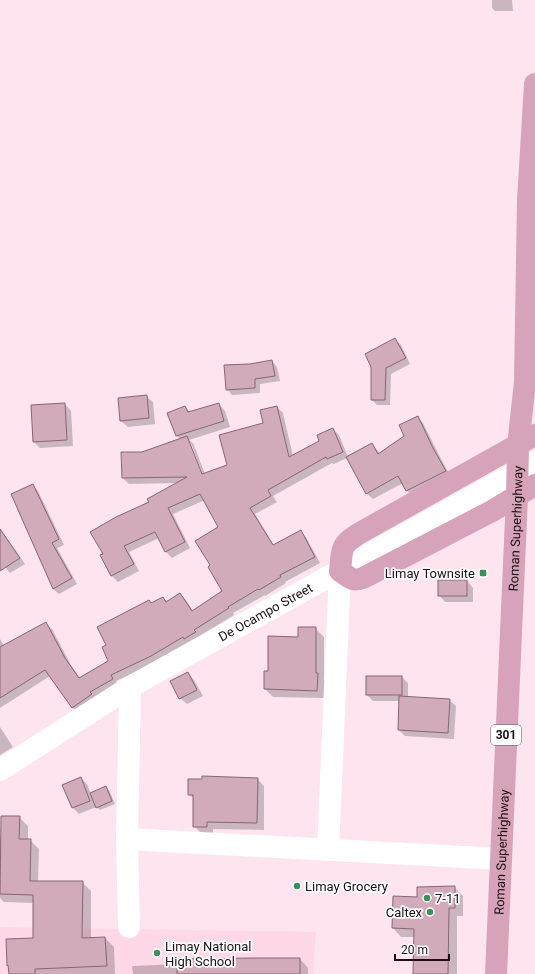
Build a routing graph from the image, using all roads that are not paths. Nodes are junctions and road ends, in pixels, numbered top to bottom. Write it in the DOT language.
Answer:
graph roads {
  1 [pos="535,84"];
  2 [pos="531,276"];
  3 [pos="530,381"];
  4 [pos="526,440"];
  5 [pos="535,462"];
  6 [pos="526,490"];
  7 [pos="346,568"];
  8 [pos="130,687"];
  9 [pos="0,770"];
  10 [pos="127,839"];
  11 [pos="328,850"];
  12 [pos="501,859"];
  13 [pos="129,927"];
  14 [pos="496,974"];
  1 -- 2 [label="main road, Roman Superhighway / 301"];
  2 -- 3 [label="main road, Roman Superhighway / 301"];
  3 -- 4 [label="main road, Roman Superhighway / 301"];
  4 -- 6 [label="main road, Roman Superhighway / 301"];
  4 -- 7 [label="main road"];
  5 -- 7 [label="street, De Ocampo Street"];
  6 -- 7 [label="main road"];
  6 -- 12 [label="main road, Roman Superhighway / 301"];
  7 -- 8 [label="street, De Ocampo Street"];
  7 -- 11 [label="street"];
  8 -- 9 [label="street, De Ocampo Street"];
  8 -- 10 [label="street"];
  10 -- 11 [label="street"];
  10 -- 13 [label="street"];
  11 -- 12 [label="street"];
  12 -- 14 [label="main road, Roman Superhighway / 301"];
}
